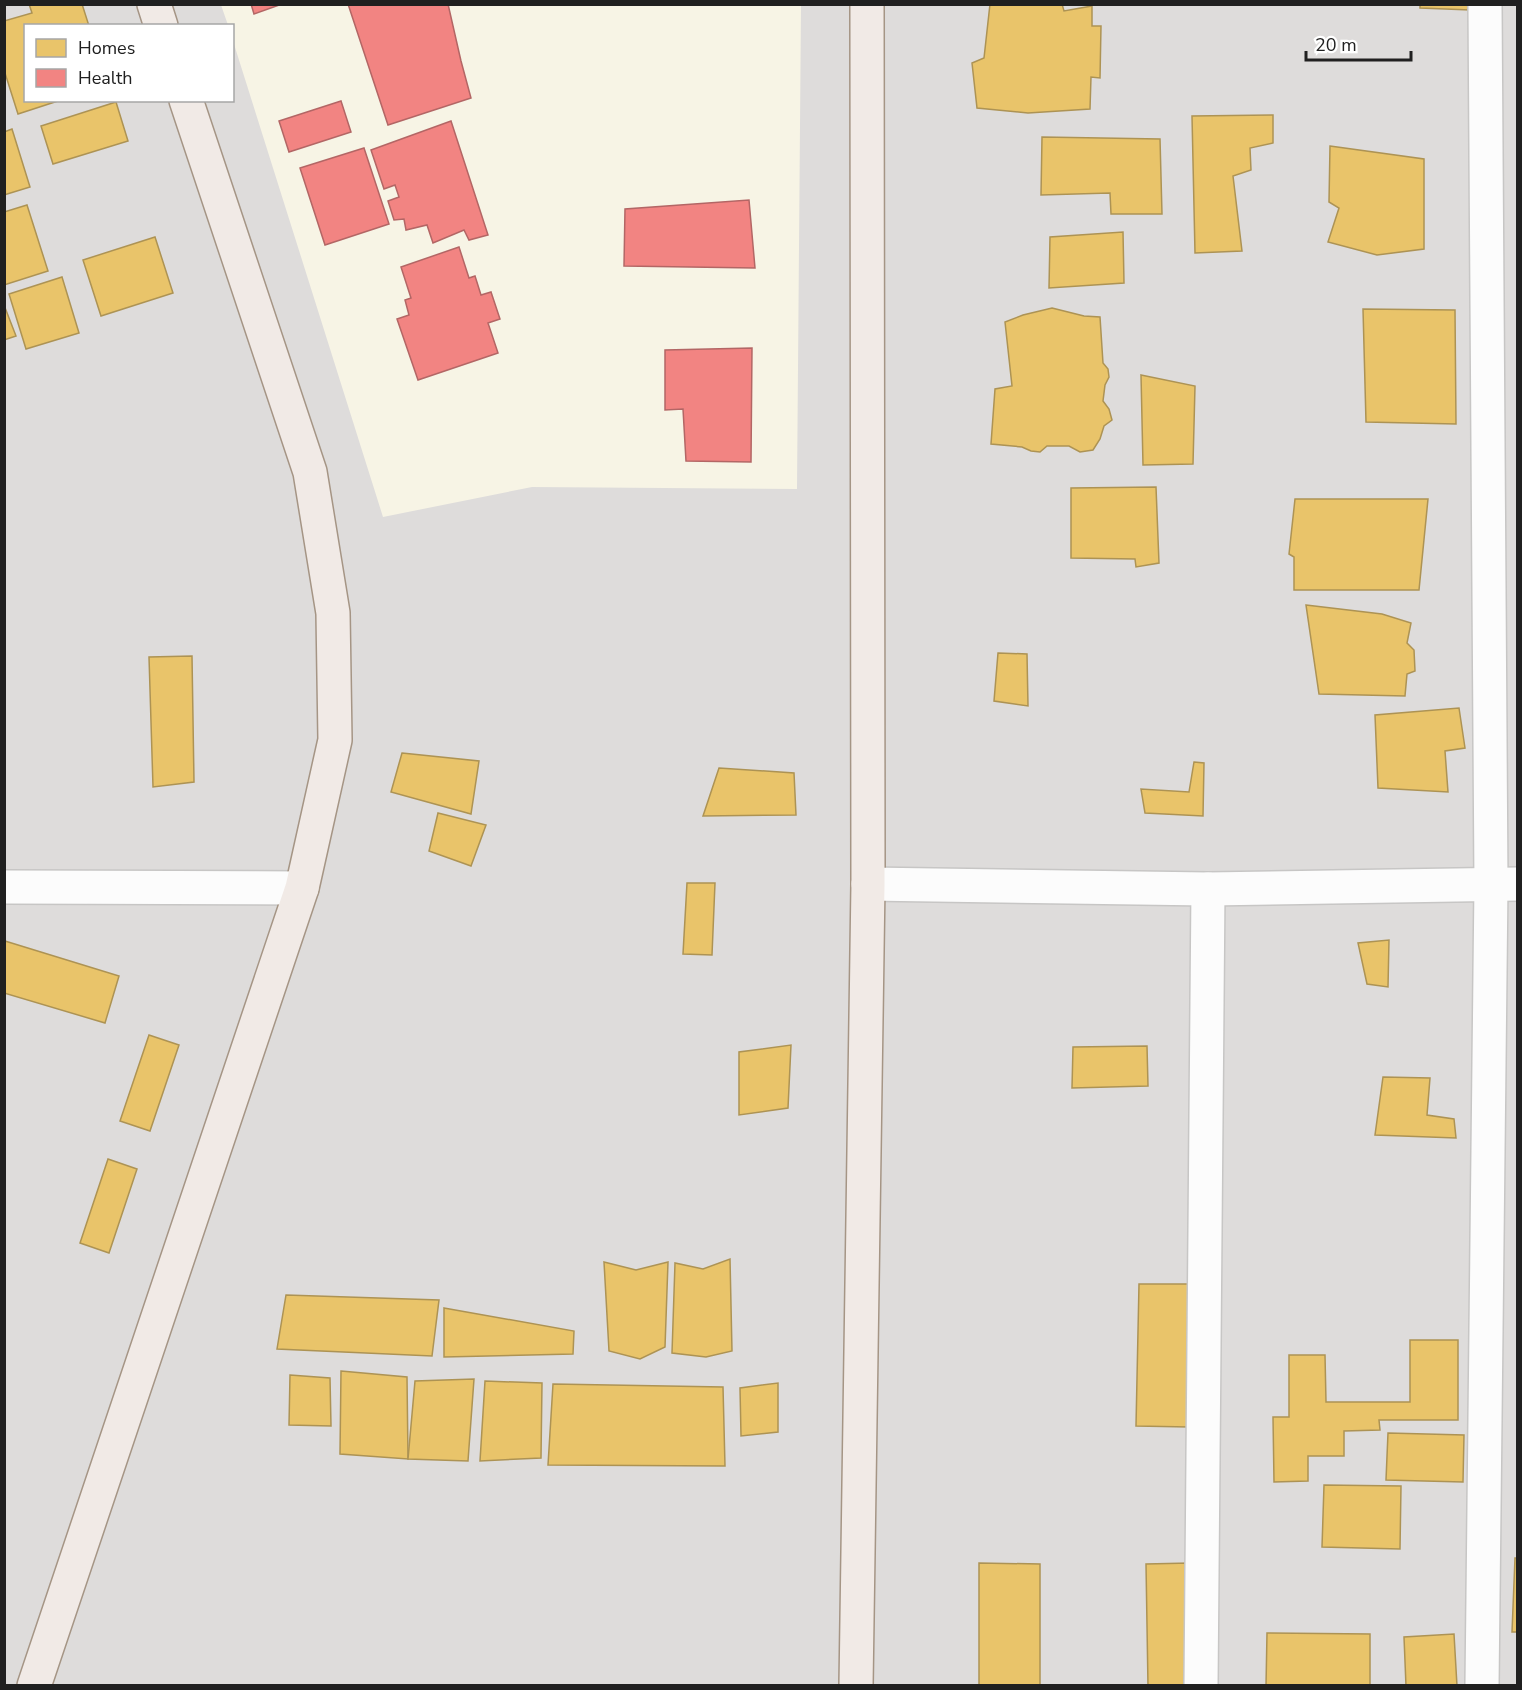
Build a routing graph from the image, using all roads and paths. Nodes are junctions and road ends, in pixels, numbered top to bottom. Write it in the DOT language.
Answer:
graph roads {
  1 [pos="154,4"];
  2 [pos="867,4"];
  3 [pos="1485,4"];
  4 [pos="160,24"];
  5 [pos="187,102"];
  6 [pos="868,884"];
  7 [pos="1504,884"];
  8 [pos="4,887"];
  9 [pos="302,888"];
  10 [pos="1208,889"];
  11 [pos="34,1686"];
  12 [pos="856,1686"];
  13 [pos="1201,1686"];
  14 [pos="1482,1686"];
  1 -- 4 [label="main road"];
  2 -- 6 [label="main road"];
  3 -- 7 [label="street"];
  5 -- 9 [label="main road"];
  6 -- 10 [label="street"];
  6 -- 12 [label="main road"];
  7 -- 10 [label="street"];
  7 -- 14 [label="street"];
  8 -- 9 [label="street"];
  9 -- 11 [label="main road"];
  10 -- 13 [label="street"];
}
